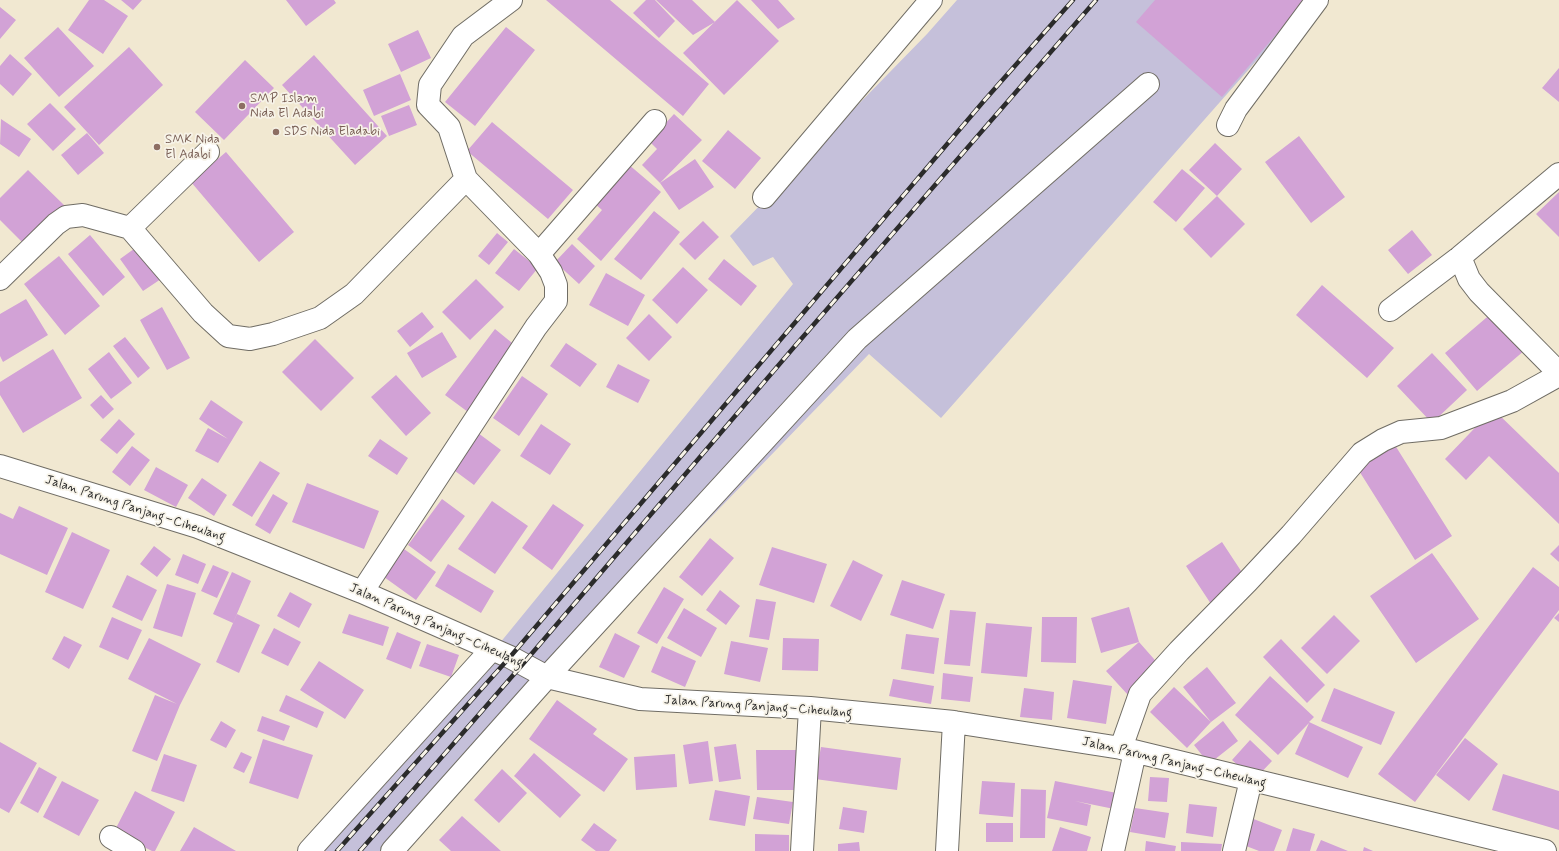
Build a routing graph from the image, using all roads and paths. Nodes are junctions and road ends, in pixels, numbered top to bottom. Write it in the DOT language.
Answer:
graph roads {
  1 [pos="511,0"];
  2 [pos="932,0"];
  3 [pos="1318,0"];
  4 [pos="1148,84"];
  5 [pos="655,121"];
  6 [pos="1228,125"];
  7 [pos="208,152"];
  8 [pos="1559,174"];
  9 [pos="466,179"];
  10 [pos="764,197"];
  11 [pos="130,228"];
  12 [pos="539,254"];
  13 [pos="1460,257"];
  14 [pos="0,279"];
  15 [pos="1390,310"];
  16 [pos="1559,374"];
  17 [pos="0,466"];
  18 [pos="362,592"];
  19 [pos="492,650"];
  20 [pos="547,678"];
  21 [pos="810,708"];
  22 [pos="954,722"];
  23 [pos="1128,750"];
  24 [pos="1252,780"];
  25 [pos="111,837"];
  26 [pos="134,851"];
  27 [pos="309,851"];
  28 [pos="392,851"];
  29 [pos="802,851"];
  30 [pos="947,851"];
  31 [pos="1113,851"];
  32 [pos="1234,851"];
  33 [pos="1545,851"];
  1 -- 9 [label="street"];
  2 -- 10 [label="street"];
  3 -- 6 [label="street"];
  4 -- 20 [label="street"];
  5 -- 12 [label="street"];
  7 -- 11 [label="street"];
  8 -- 13 [label="street"];
  9 -- 11 [label="street"];
  9 -- 12 [label="street"];
  11 -- 14 [label="street"];
  12 -- 18 [label="street"];
  13 -- 15 [label="street"];
  13 -- 16 [label="street"];
  16 -- 23 [label="street"];
  17 -- 18 [label="street, Jalan Parung Panjang–Ciheulang"];
  18 -- 19 [label="street, Jalan Parung Panjang–Ciheulang"];
  19 -- 20 [label="street, Jalan Parung Panjang–Ciheulang"];
  19 -- 27 [label="street"];
  20 -- 21 [label="street, Jalan Parung Panjang–Ciheulang"];
  20 -- 28 [label="street"];
  21 -- 22 [label="street, Jalan Parung Panjang–Ciheulang"];
  21 -- 29 [label="street"];
  22 -- 23 [label="street, Jalan Parung Panjang–Ciheulang"];
  22 -- 30 [label="street"];
  23 -- 24 [label="street, Jalan Parung Panjang–Ciheulang"];
  23 -- 31 [label="street"];
  24 -- 32 [label="street"];
  24 -- 33 [label="street, Jalan Parung Panjang–Ciheulang"];
  25 -- 26 [label="street"];
}
